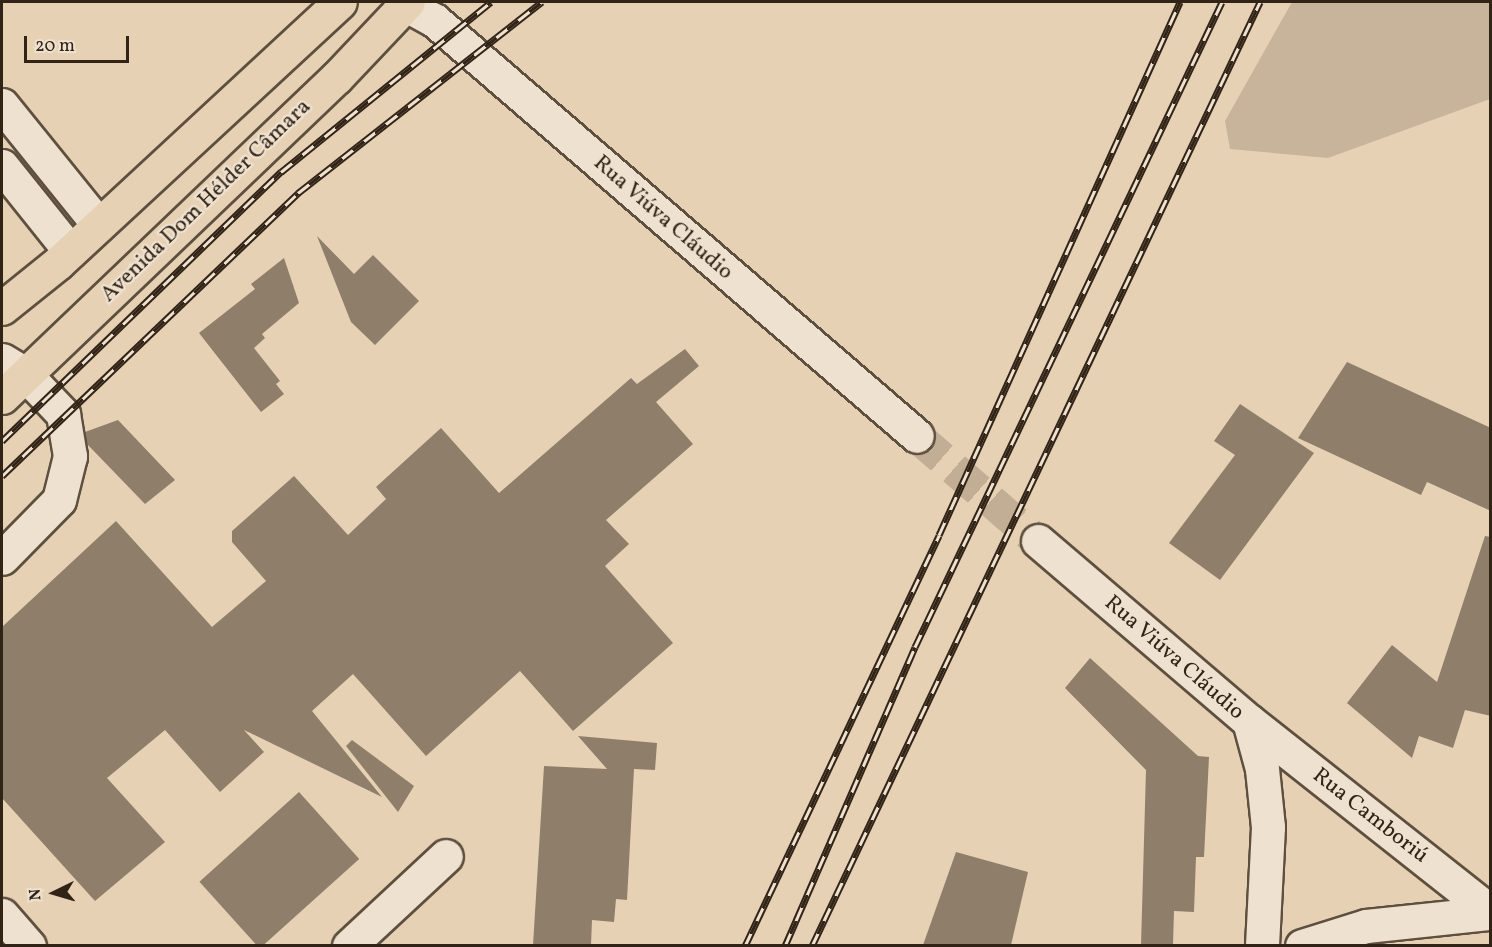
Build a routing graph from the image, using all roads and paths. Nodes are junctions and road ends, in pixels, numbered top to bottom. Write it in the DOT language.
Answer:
graph roads {
  1 [pos="405,2"];
  2 [pos="331,4"];
  3 [pos="2,105"];
  4 [pos="2,166"];
  5 [pos="98,224"];
  6 [pos="70,251"];
  7 [pos="2,308"];
  8 [pos="13,367"];
  9 [pos="2,397"];
  10 [pos="917,436"];
  11 [pos="1038,541"];
  12 [pos="2,558"];
  13 [pos="1249,721"];
  14 [pos="446,856"];
  15 [pos="1491,912"];
  16 [pos="2,915"];
  17 [pos="29,945"];
  18 [pos="349,945"];
  19 [pos="1262,945"];
  20 [pos="1302,945"];
  1 -- 8 [label="main road, Avenida Dom Hélder Câmara"];
  1 -- 10 [label="street, Rua Viúva Cláudio"];
  2 -- 5 [label="main road"];
  3 -- 5 [label="street"];
  4 -- 6 [label="street"];
  5 -- 6 [label="main road"];
  6 -- 7 [label="main road"];
  8 -- 9 [label="main road, Avenida Dom Hélder Câmara"];
  8 -- 12 [label="street"];
  11 -- 13 [label="street, Rua Viúva Cláudio"];
  13 -- 15 [label="street, Rua Camboriú"];
  13 -- 19 [label="street, Rua Viúva Cláudio"];
  14 -- 18 [label="street"];
  15 -- 20 [label="street, Rua Camboriú"];
  16 -- 17 [label="street"];
}
